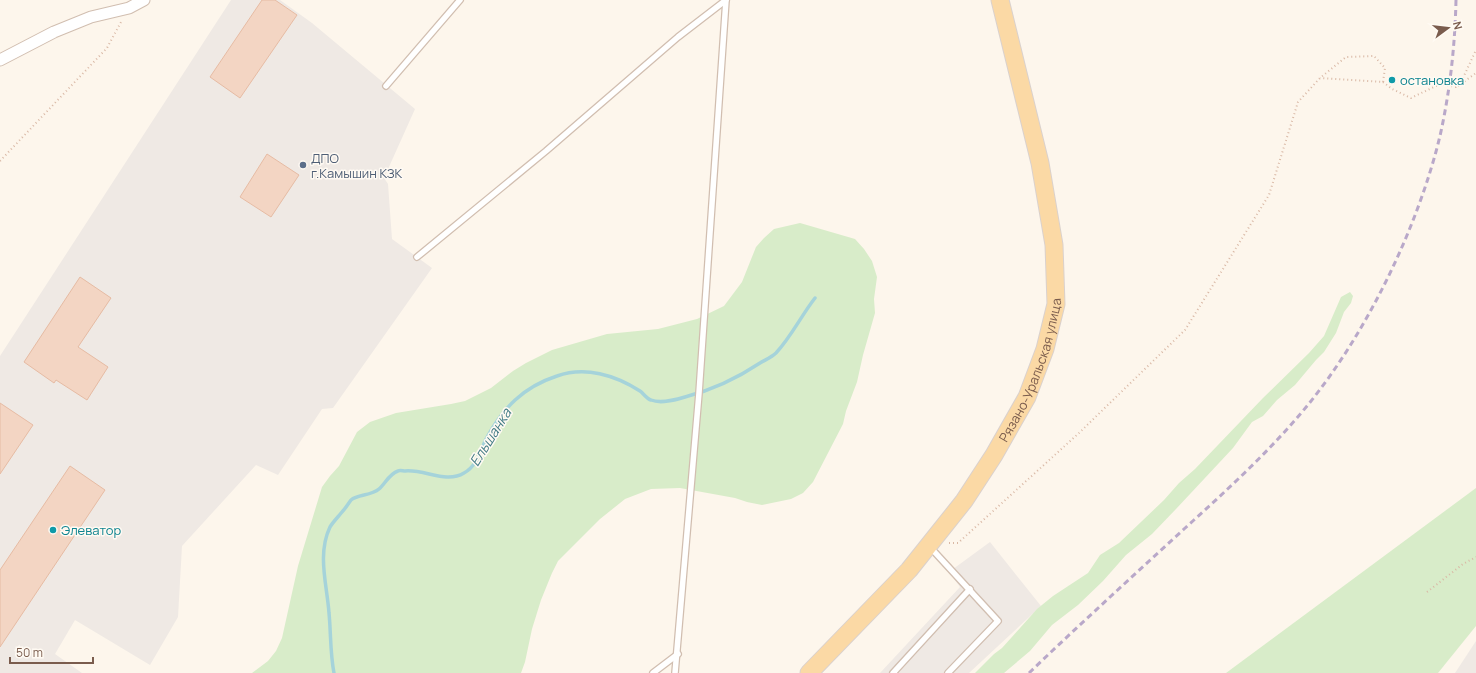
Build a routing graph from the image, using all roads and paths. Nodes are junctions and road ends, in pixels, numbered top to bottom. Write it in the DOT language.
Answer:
graph roads {
  1 [pos="144,0"];
  2 [pos="460,0"];
  3 [pos="726,0"];
  4 [pos="1000,0"];
  5 [pos="129,8"];
  6 [pos="1476,50"];
  7 [pos="0,60"];
  8 [pos="1476,73"];
  9 [pos="1320,78"];
  10 [pos="1383,82"];
  11 [pos="386,86"];
  12 [pos="1456,87"];
  13 [pos="0,161"];
  14 [pos="417,257"];
  15 [pos="930,543"];
  16 [pos="1476,557"];
  17 [pos="970,589"];
  18 [pos="1427,592"];
  19 [pos="678,654"];
  20 [pos="653,673"];
  21 [pos="675,673"];
  22 [pos="809,673"];
  23 [pos="893,673"];
  24 [pos="948,673"];
  1 -- 5 [label="street"];
  2 -- 11 [label="lane"];
  3 -- 14 [label="lane"];
  3 -- 19 [label="lane"];
  4 -- 15 [label="main road, Рязано-Уральская улица"];
  5 -- 7 [label="street"];
  5 -- 13 [label="path"];
  6 -- 12 [label="path"];
  8 -- 12 [label="path"];
  9 -- 10 [label="path"];
  9 -- 10 [label="path"];
  9 -- 15 [label="path"];
  10 -- 12 [label="path"];
  15 -- 17 [label="lane"];
  15 -- 22 [label="main road, Рязано-Уральская улица"];
  16 -- 18 [label="path"];
  17 -- 23 [label="lane"];
  17 -- 24 [label="lane"];
  19 -- 20 [label="lane"];
  19 -- 21 [label="lane"];
}
